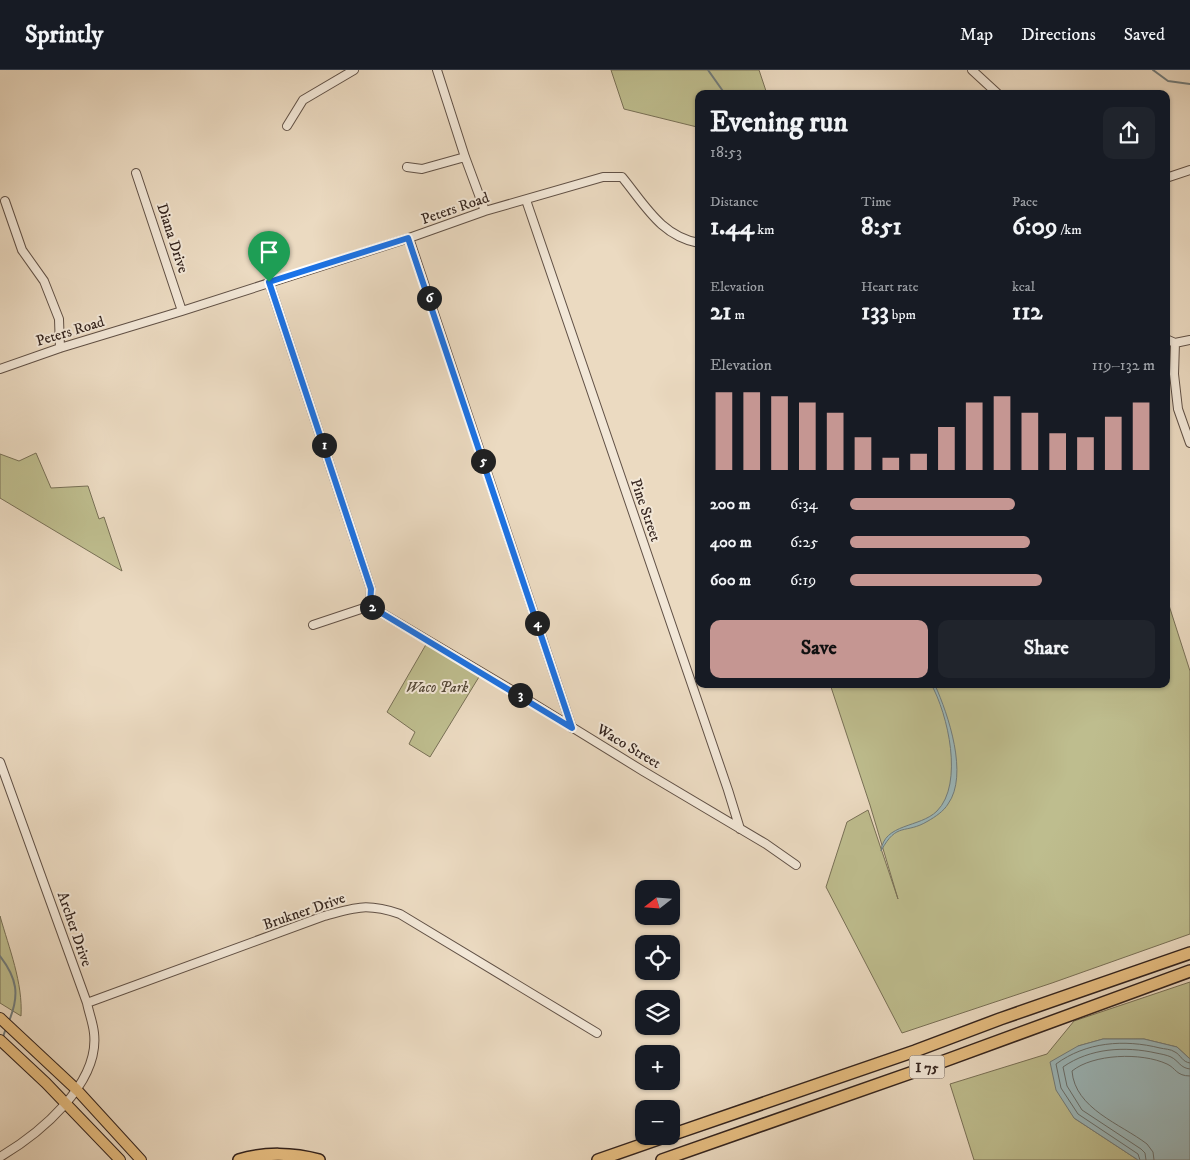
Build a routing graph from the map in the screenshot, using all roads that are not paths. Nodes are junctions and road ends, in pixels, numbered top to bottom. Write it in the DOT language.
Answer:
graph roads {
  1 [pos="354,70"];
  2 [pos="437,70"];
  3 [pos="972,70"];
  4 [pos="994,90"];
  5 [pos="287,126"];
  6 [pos="465,157"];
  7 [pos="408,167"];
  8 [pos="1190,170"];
  9 [pos="136,173"];
  10 [pos="1170,177"];
  11 [pos="526,200"];
  12 [pos="5,201"];
  13 [pos="485,211"];
  14 [pos="408,238"];
  15 [pos="695,242"];
  16 [pos="269,282"];
  17 [pos="182,312"];
  18 [pos="1190,340"];
  19 [pos="1170,341"];
  20 [pos="1175,343"];
  21 [pos="60,348"];
  22 [pos="0,369"];
  23 [pos="1190,443"];
  24 [pos="370,606"];
  25 [pos="313,625"];
  26 [pos="572,728"];
  27 [pos="0,762"];
  28 [pos="740,828"];
  29 [pos="796,865"];
  30 [pos="1190,953"];
  31 [pos="1190,971"];
  32 [pos="87,1003"];
  33 [pos="0,1018"];
  34 [pos="597,1033"];
  35 [pos="0,1040"];
  36 [pos="77,1090"];
  37 [pos="65,1103"];
  38 [pos="680,1132"];
  39 [pos="641,1145"];
  40 [pos="0,1157"];
  41 [pos="603,1158"];
  42 [pos="120,1160"];
  43 [pos="141,1160"];
  44 [pos="239,1160"];
  45 [pos="319,1160"];
  46 [pos="593,1160"];
  47 [pos="662,1160"];
  1 -- 5 [label="street"];
  2 -- 6 [label="street"];
  3 -- 4 [label="street"];
  6 -- 7 [label="street"];
  6 -- 13 [label="street"];
  8 -- 10 [label="street"];
  9 -- 17 [label="street, Diana Drive"];
  11 -- 13 [label="street, Peters Road"];
  11 -- 15 [label="street, Peters Road"];
  11 -- 28 [label="street, Pine Street"];
  12 -- 21 [label="street"];
  13 -- 14 [label="street, Peters Road"];
  14 -- 16 [label="street, Peters Road"];
  14 -- 26 [label="street"];
  16 -- 17 [label="street, Peters Road"];
  16 -- 24 [label="street"];
  17 -- 21 [label="street, Peters Road"];
  18 -- 20 [label="street"];
  19 -- 20 [label="street"];
  20 -- 23 [label="street"];
  21 -- 22 [label="street, Peters Road"];
  24 -- 25 [label="street"];
  24 -- 26 [label="street, Waco Street"];
  26 -- 28 [label="street, Waco Street"];
  27 -- 32 [label="street, Archer Drive"];
  28 -- 29 [label="street, Waco Street"];
  30 -- 38 [label="highway, I 75"];
  31 -- 47 [label="highway, I 75"];
  32 -- 34 [label="street, Brukner Drive"];
  32 -- 36 [label="street, Archer Drive"];
  33 -- 36 [label="main road"];
  35 -- 37 [label="main road"];
  36 -- 37 [label="street, Archer Drive"];
  36 -- 43 [label="main road"];
  37 -- 40 [label="street, Archer Drive"];
  37 -- 42 [label="main road"];
  39 -- 41 [label="highway"];
  41 -- 46 [label="highway"];
  44 -- 45 [label="highway"];
}
